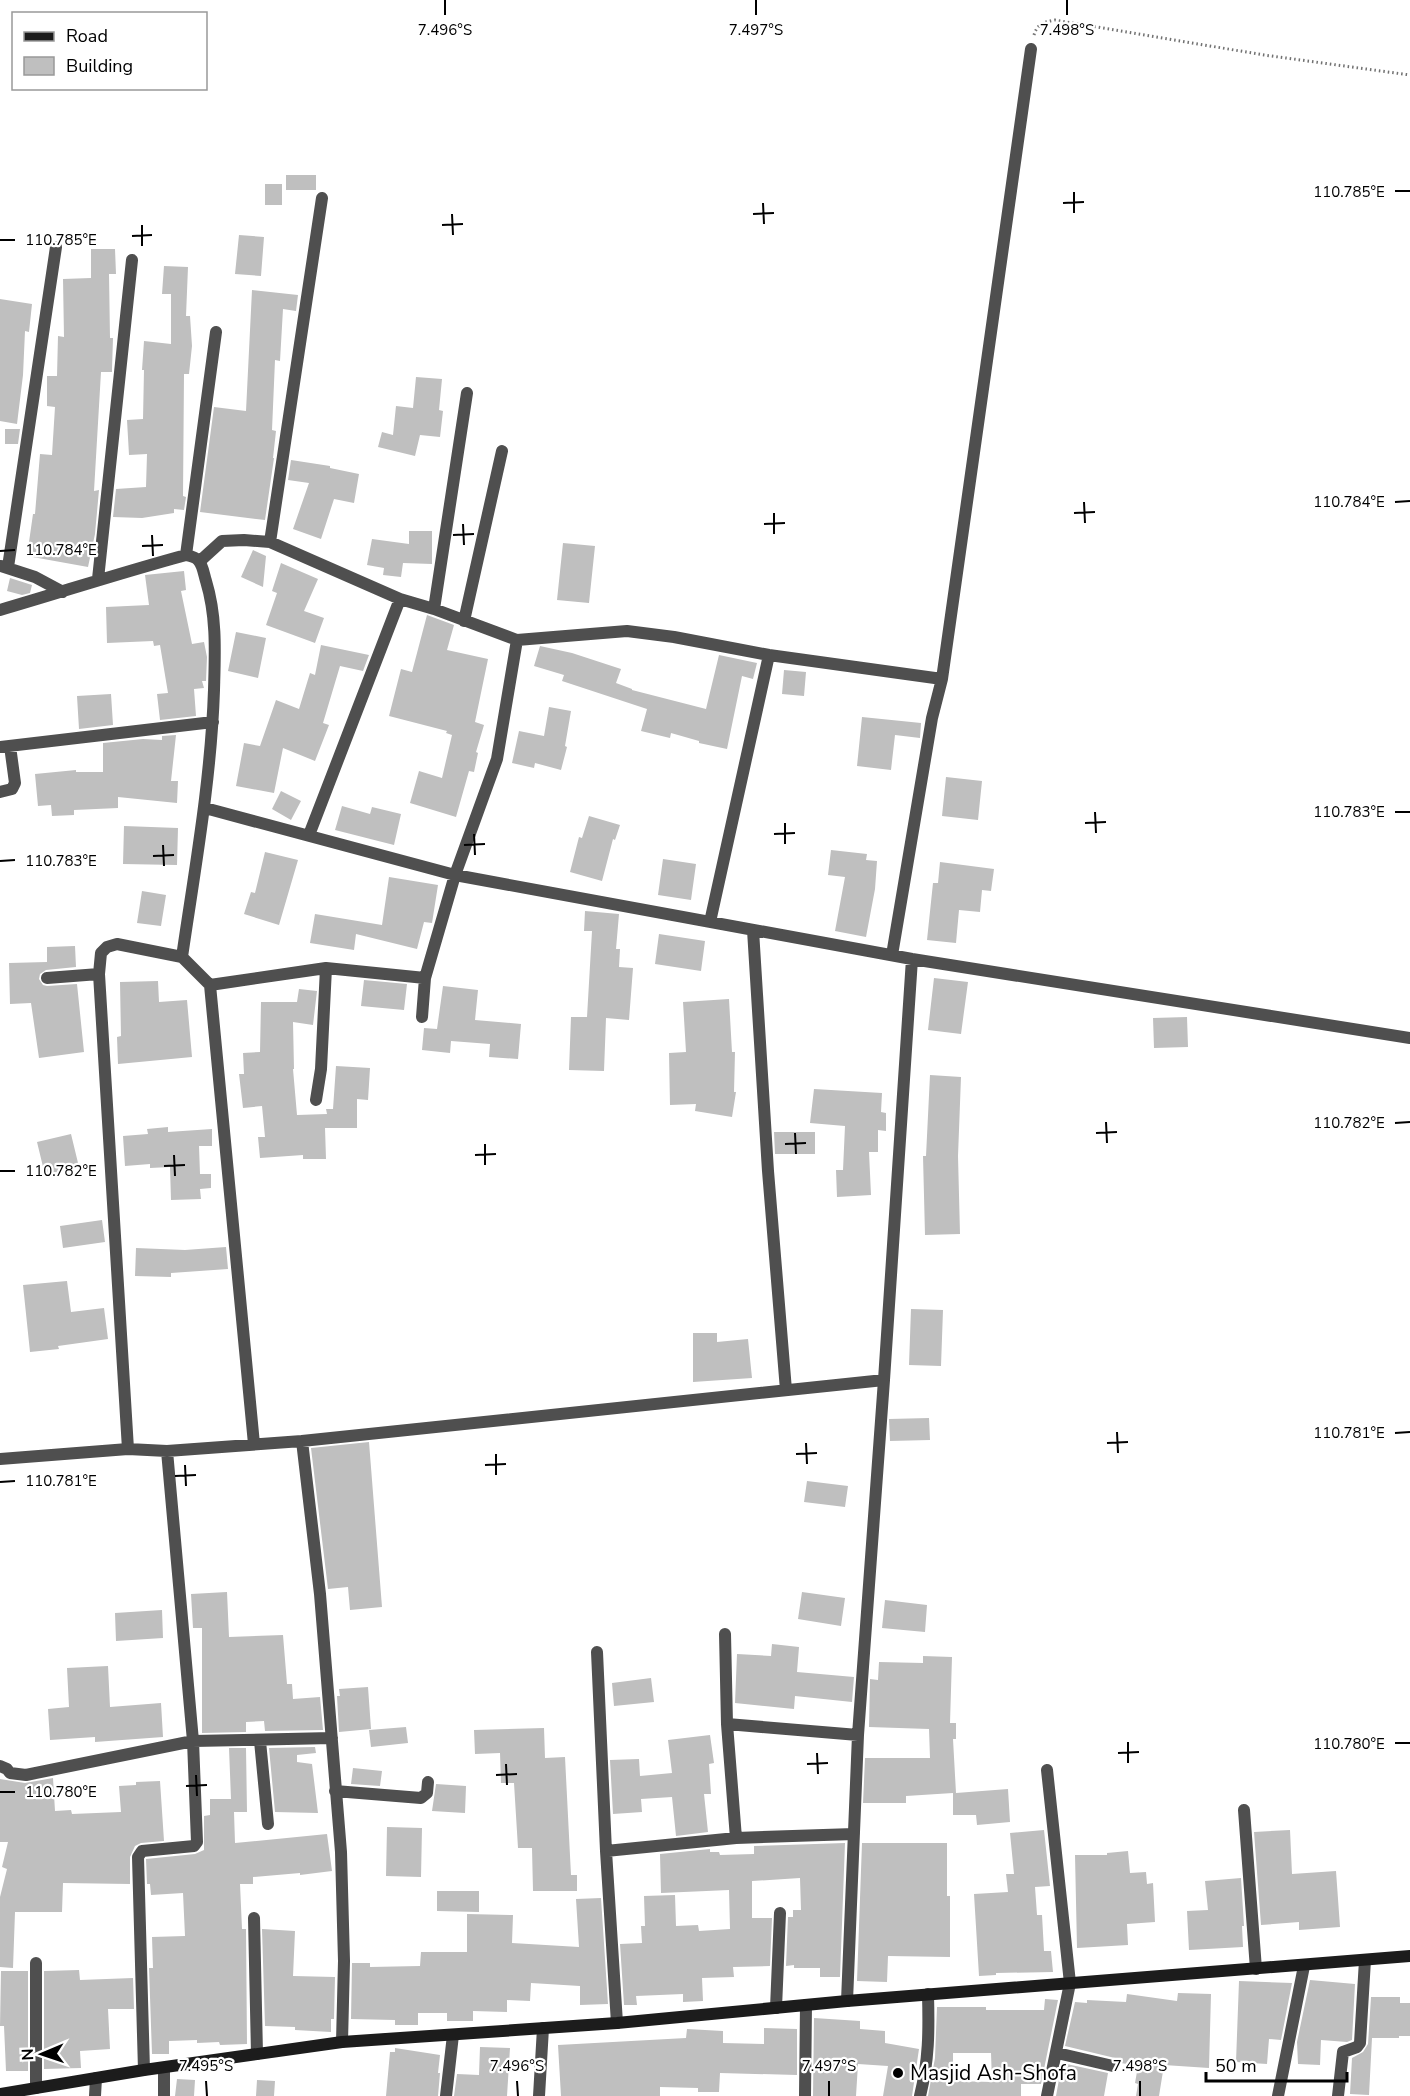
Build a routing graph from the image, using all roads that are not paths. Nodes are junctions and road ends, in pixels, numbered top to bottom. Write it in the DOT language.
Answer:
graph roads {
  1 [pos="1031,49"];
  2 [pos="322,198"];
  3 [pos="56,248"];
  4 [pos="132,260"];
  5 [pos="216,332"];
  6 [pos="467,393"];
  7 [pos="502,451"];
  8 [pos="270,542"];
  9 [pos="186,555"];
  10 [pos="200,561"];
  11 [pos="4,567"];
  12 [pos="98,579"];
  13 [pos="63,592"];
  14 [pos="400,599"];
  15 [pos="434,609"];
  16 [pos="0,610"];
  17 [pos="464,621"];
  18 [pos="517,640"];
  19 [pos="769,655"];
  20 [pos="942,679"];
  21 [pos="213,723"];
  22 [pos="5,747"];
  23 [pos="0,792"];
  24 [pos="205,808"];
  25 [pos="309,835"];
  26 [pos="456,875"];
  27 [pos="710,922"];
  28 [pos="753,930"];
  29 [pos="892,956"];
  30 [pos="182,957"];
  31 [pos="912,959"];
  32 [pos="326,968"];
  33 [pos="99,974"];
  34 [pos="47,978"];
  35 [pos="424,978"];
  36 [pos="210,985"];
  37 [pos="422,1017"];
  38 [pos="1410,1038"];
  39 [pos="316,1100"];
  40 [pos="884,1380"];
  41 [pos="786,1390"];
  42 [pos="302,1441"];
  43 [pos="254,1444"];
  44 [pos="128,1449"];
  45 [pos="167,1451"];
  46 [pos="0,1459"];
  47 [pos="725,1634"];
  48 [pos="597,1652"];
  49 [pos="727,1724"];
  50 [pos="858,1735"];
  51 [pos="332,1738"];
  52 [pos="260,1740"];
  53 [pos="193,1741"];
  54 [pos="0,1766"];
  55 [pos="1047,1770"];
  56 [pos="428,1782"];
  57 [pos="335,1791"];
  58 [pos="1244,1810"];
  59 [pos="268,1824"];
  60 [pos="854,1834"];
  61 [pos="736,1838"];
  62 [pos="606,1851"];
  63 [pos="780,1913"];
  64 [pos="254,1918"];
  65 [pos="1410,1956"];
  66 [pos="1365,1960"];
  67 [pos="36,1963"];
  68 [pos="1304,1966"];
  69 [pos="1256,1969"];
  70 [pos="1070,1983"];
  71 [pos="927,1994"];
  72 [pos="847,2001"];
  73 [pos="806,2005"];
  74 [pos="777,2008"];
  75 [pos="616,2023"];
  76 [pos="543,2028"];
  77 [pos="453,2035"];
  78 [pos="342,2042"];
  79 [pos="1057,2053"];
  80 [pos="257,2054"];
  81 [pos="1113,2066"];
  82 [pos="164,2068"];
  83 [pos="144,2070"];
  84 [pos="96,2078"];
  85 [pos="36,2088"];
  86 [pos="0,2094"];
  87 [pos="95,2096"];
  88 [pos="164,2096"];
  89 [pos="446,2096"];
  90 [pos="539,2096"];
  91 [pos="805,2096"];
  92 [pos="920,2096"];
  93 [pos="1047,2096"];
  94 [pos="1280,2096"];
  95 [pos="1338,2096"];
  1 -- 20 [label="street"];
  2 -- 8 [label="street"];
  3 -- 11 [label="street"];
  4 -- 12 [label="street"];
  5 -- 9 [label="street"];
  6 -- 15 [label="street"];
  7 -- 17 [label="street"];
  8 -- 10 [label="street"];
  8 -- 14 [label="street"];
  9 -- 10 [label="street"];
  9 -- 12 [label="street"];
  10 -- 21 [label="street"];
  11 -- 13 [label="street"];
  12 -- 13 [label="street"];
  13 -- 16 [label="street"];
  14 -- 15 [label="street"];
  14 -- 25 [label="street"];
  15 -- 17 [label="street"];
  17 -- 18 [label="street"];
  18 -- 19 [label="street"];
  18 -- 26 [label="street"];
  19 -- 20 [label="street"];
  19 -- 27 [label="street"];
  20 -- 29 [label="street"];
  21 -- 22 [label="street"];
  21 -- 24 [label="street"];
  22 -- 23 [label="street"];
  24 -- 25 [label="street"];
  24 -- 30 [label="street"];
  25 -- 26 [label="street"];
  26 -- 27 [label="street"];
  26 -- 35 [label="street"];
  27 -- 28 [label="street"];
  28 -- 29 [label="street"];
  28 -- 41 [label="street"];
  29 -- 31 [label="street"];
  30 -- 33 [label="street"];
  30 -- 36 [label="street"];
  31 -- 38 [label="street"];
  31 -- 40 [label="street"];
  32 -- 35 [label="street"];
  32 -- 36 [label="street"];
  32 -- 39 [label="street"];
  33 -- 34 [label="street"];
  33 -- 44 [label="street"];
  35 -- 37 [label="street"];
  36 -- 43 [label="street"];
  40 -- 41 [label="street"];
  40 -- 50 [label="street"];
  41 -- 42 [label="street"];
  42 -- 43 [label="street"];
  42 -- 51 [label="street"];
  43 -- 45 [label="street"];
  44 -- 45 [label="street"];
  44 -- 46 [label="street"];
  45 -- 53 [label="street"];
  47 -- 49 [label="street"];
  48 -- 62 [label="street"];
  49 -- 50 [label="street"];
  49 -- 61 [label="street"];
  50 -- 60 [label="street"];
  51 -- 52 [label="street"];
  51 -- 57 [label="street"];
  52 -- 53 [label="street"];
  52 -- 59 [label="street"];
  53 -- 54 [label="street"];
  53 -- 83 [label="street"];
  55 -- 70 [label="street"];
  56 -- 57 [label="street"];
  57 -- 78 [label="street"];
  58 -- 69 [label="street"];
  60 -- 61 [label="street"];
  60 -- 72 [label="street"];
  61 -- 62 [label="street"];
  62 -- 75 [label="street"];
  63 -- 74 [label="street"];
  64 -- 80 [label="street"];
  65 -- 66 [label="street"];
  66 -- 68 [label="street"];
  66 -- 95 [label="street"];
  67 -- 85 [label="street"];
  68 -- 69 [label="street"];
  68 -- 94 [label="street"];
  69 -- 70 [label="street"];
  70 -- 71 [label="street"];
  70 -- 79 [label="street"];
  71 -- 72 [label="street"];
  71 -- 92 [label="street"];
  72 -- 73 [label="street"];
  73 -- 74 [label="street"];
  73 -- 91 [label="street"];
  74 -- 75 [label="street"];
  75 -- 76 [label="street"];
  76 -- 77 [label="street"];
  76 -- 90 [label="street"];
  77 -- 78 [label="street"];
  77 -- 89 [label="street"];
  78 -- 80 [label="street"];
  79 -- 81 [label="street"];
  79 -- 93 [label="street"];
  80 -- 82 [label="street"];
  82 -- 83 [label="street"];
  82 -- 88 [label="street"];
  83 -- 84 [label="street"];
  84 -- 85 [label="street"];
  84 -- 87 [label="street"];
  85 -- 86 [label="street"];
}
